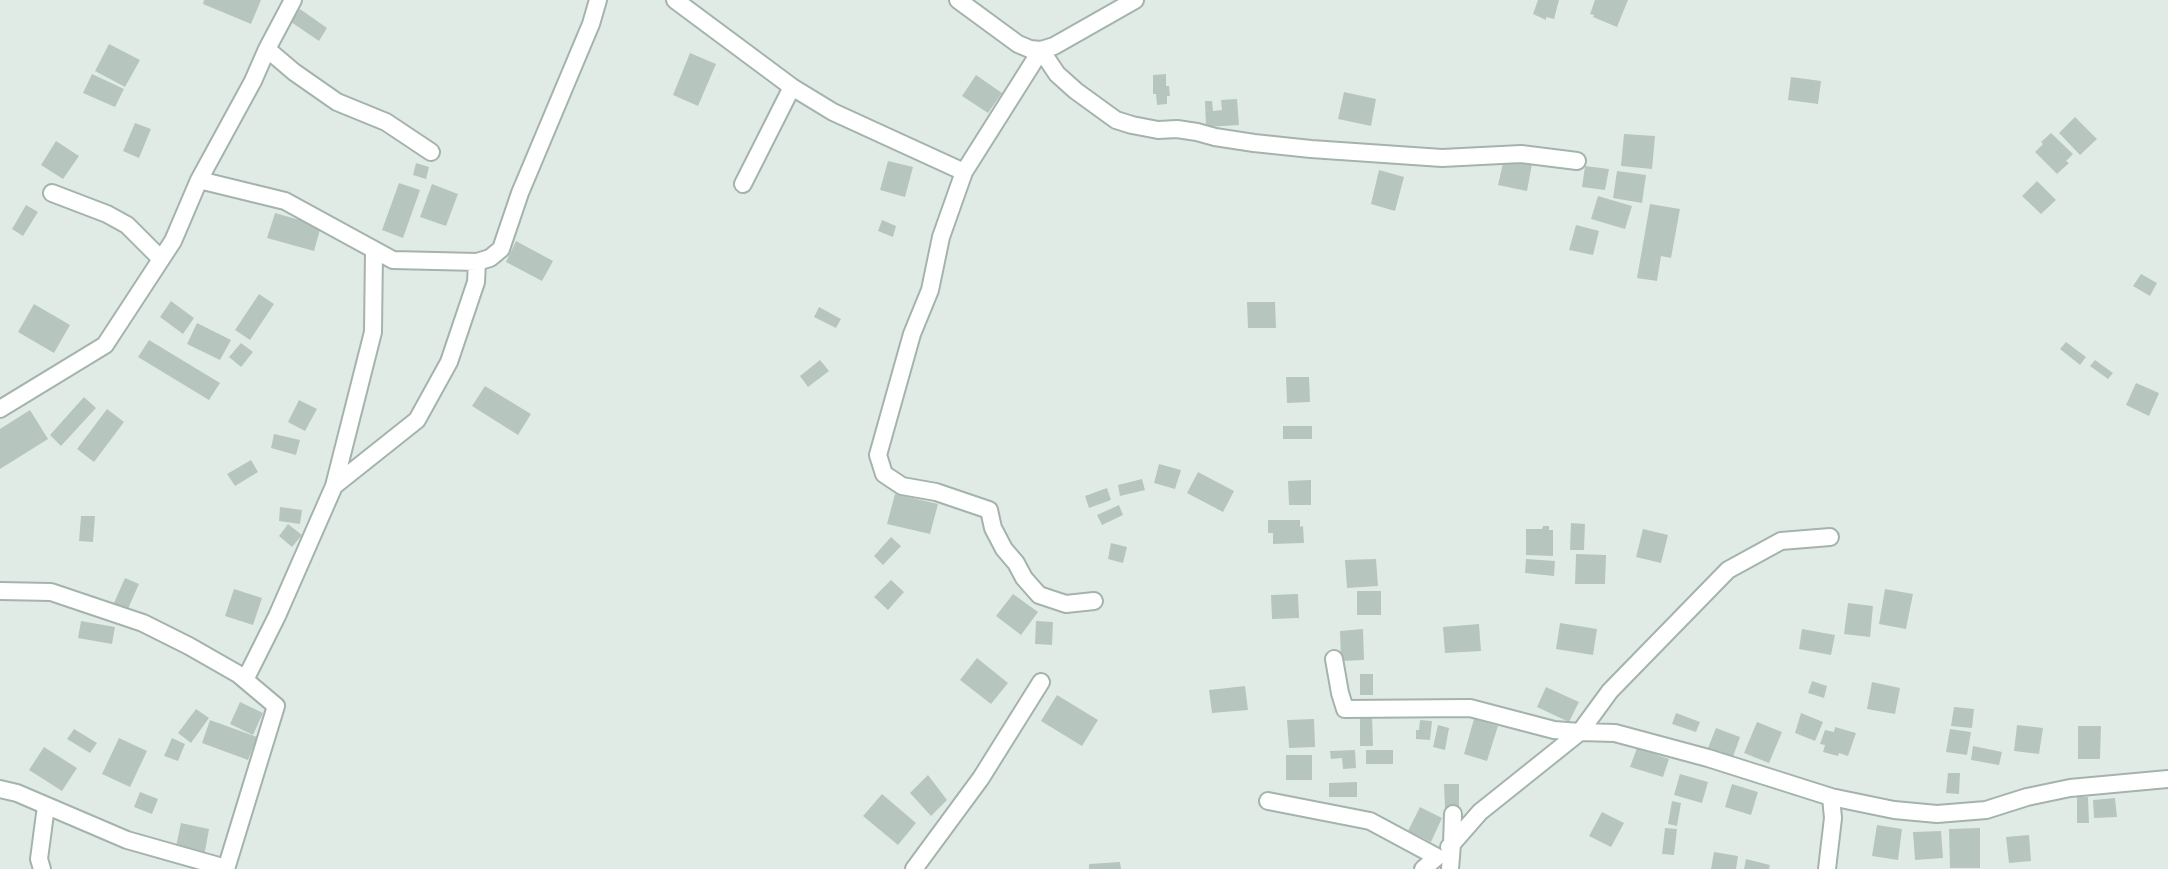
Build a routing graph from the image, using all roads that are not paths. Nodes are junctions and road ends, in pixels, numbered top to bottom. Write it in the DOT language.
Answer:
graph roads {
  1 [pos="293,0"];
  2 [pos="598,0"];
  3 [pos="675,0"];
  4 [pos="958,0"];
  5 [pos="1135,0"];
  6 [pos="267,49"];
  7 [pos="1041,50"];
  8 [pos="792,87"];
  9 [pos="431,152"];
  10 [pos="1577,161"];
  11 [pos="964,172"];
  12 [pos="199,180"];
  13 [pos="743,184"];
  14 [pos="52,193"];
  15 [pos="374,251"];
  16 [pos="161,259"];
  17 [pos="477,262"];
  18 [pos="0,409"];
  19 [pos="334,486"];
  20 [pos="1830,537"];
  21 [pos="0,591"];
  22 [pos="1094,601"];
  23 [pos="1334,659"];
  24 [pos="245,680"];
  25 [pos="1041,682"];
  26 [pos="1580,732"];
  27 [pos="2168,779"];
  28 [pos="0,789"];
  29 [pos="1831,797"];
  30 [pos="1268,801"];
  31 [pos="46,806"];
  32 [pos="1453,814"];
  33 [pos="1452,844"];
  34 [pos="1437,857"];
  35 [pos="42,869"];
  36 [pos="226,869"];
  37 [pos="914,869"];
  38 [pos="1423,869"];
  39 [pos="1450,869"];
  40 [pos="1827,869"];
  1 -- 6 [label="street"];
  2 -- 17 [label="street"];
  3 -- 8 [label="street"];
  4 -- 7 [label="street"];
  5 -- 7 [label="street"];
  6 -- 9 [label="street"];
  6 -- 12 [label="street"];
  7 -- 10 [label="street"];
  7 -- 11 [label="street"];
  8 -- 11 [label="street"];
  8 -- 13 [label="street"];
  11 -- 22 [label="street"];
  12 -- 15 [label="street"];
  12 -- 16 [label="street"];
  14 -- 16 [label="street"];
  15 -- 17 [label="street"];
  15 -- 19 [label="street"];
  16 -- 18 [label="street"];
  17 -- 19 [label="street"];
  19 -- 24 [label="street"];
  20 -- 26 [label="street"];
  21 -- 24 [label="street"];
  23 -- 26 [label="street"];
  24 -- 36 [label="street"];
  25 -- 37 [label="street"];
  26 -- 29 [label="street"];
  26 -- 33 [label="street"];
  27 -- 29 [label="street"];
  28 -- 31 [label="street"];
  29 -- 40 [label="street"];
  30 -- 34 [label="street"];
  31 -- 35 [label="street"];
  31 -- 36 [label="street"];
  32 -- 33 [label="street"];
  33 -- 34 [label="street"];
  33 -- 39 [label="street"];
  34 -- 38 [label="street"];
}
